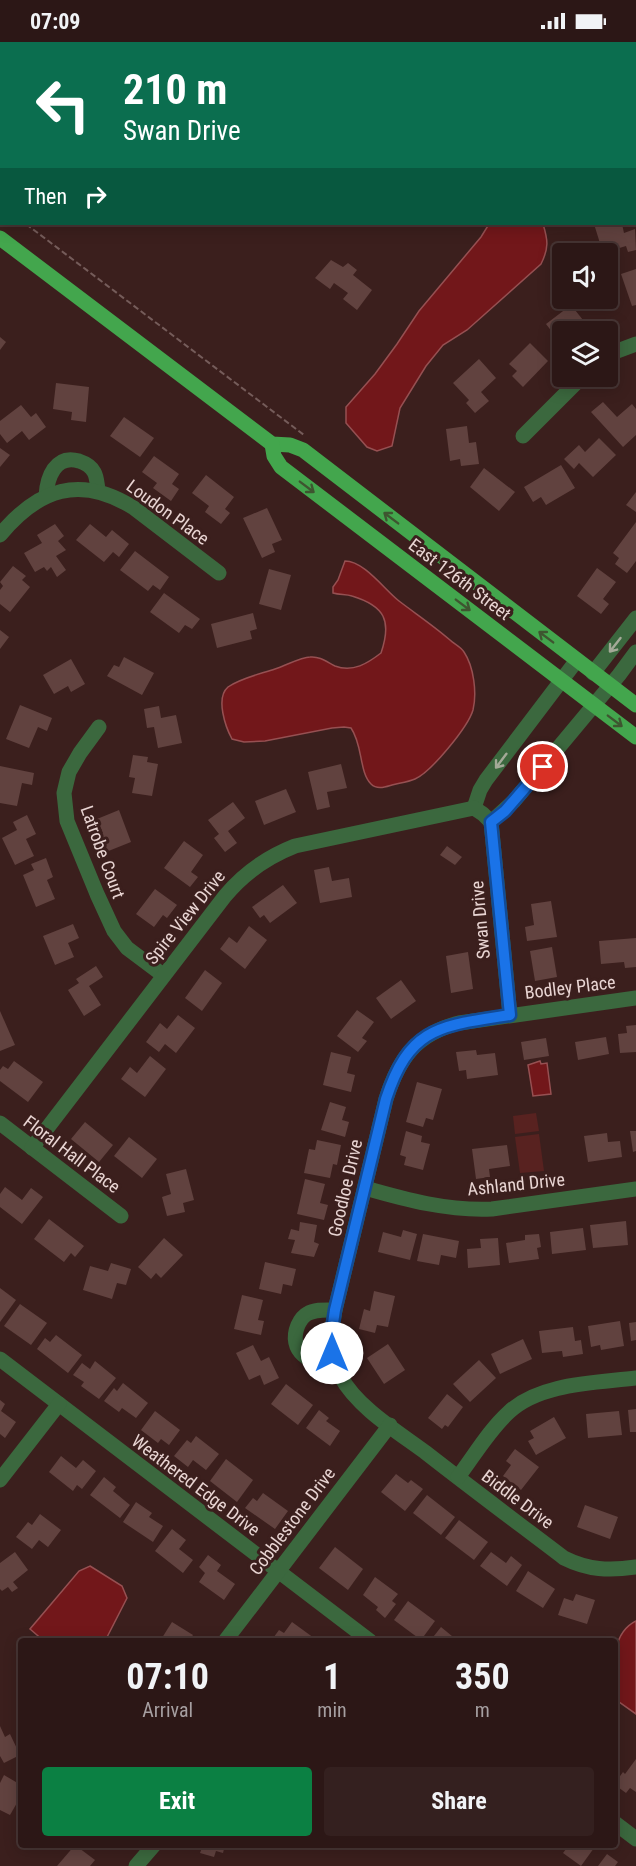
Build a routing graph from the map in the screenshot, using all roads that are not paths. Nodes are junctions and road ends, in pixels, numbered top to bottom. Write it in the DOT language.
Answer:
graph roads {
  1 [pos="0,238"];
  2 [pos="636,344"];
  3 [pos="618,351"];
  4 [pos="572,387"];
  5 [pos="523,436"];
  6 [pos="272,444"];
  7 [pos="98,490"];
  8 [pos="46,496"];
  9 [pos="0,535"];
  10 [pos="219,573"];
  11 [pos="636,618"];
  12 [pos="636,652"];
  13 [pos="577,660"];
  14 [pos="594,673"];
  15 [pos="562,681"];
  16 [pos="610,685"];
  17 [pos="593,705"];
  18 [pos="636,705"];
  19 [pos="99,727"];
  20 [pos="636,737"];
  21 [pos="474,808"];
  22 [pos="491,822"];
  23 [pos="163,975"];
  24 [pos="636,999"];
  25 [pos="510,1015"];
  26 [pos="0,1123"];
  27 [pos="32,1148"];
  28 [pos="365,1188"];
  29 [pos="636,1189"];
  30 [pos="121,1216"];
  31 [pos="335,1310"];
  32 [pos="0,1359"];
  33 [pos="335,1362"];
  34 [pos="636,1378"];
  35 [pos="59,1404"];
  36 [pos="390,1425"];
  37 [pos="458,1478"];
  38 [pos="0,1480"];
  39 [pos="636,1568"];
  40 [pos="278,1572"];
  41 [pos="227,1638"];
  42 [pos="366,1638"];
  43 [pos="618,1825"];
  44 [pos="636,1839"];
  45 [pos="151,1848"];
  46 [pos="136,1866"];
  1 -- 6 [label="main road, East 126th Street"];
  2 -- 3 [label="street"];
  4 -- 5 [label="street"];
  13 -- 6 [label="main road, East 126th Street, one-way"];
  6 -- 15 [label="main road, East 126th Street, one-way"];
  7 -- 8 [label="street, Loudon Place"];
  7 -- 8 [label="street"];
  7 -- 10 [label="street, Loudon Place"];
  8 -- 9 [label="street, Loudon Place"];
  11 -- 14 [label="street, one-way"];
  12 -- 16 [label="street"];
  13 -- 14 [label="main road, East 126th Street"];
  13 -- 15 [label="street"];
  14 -- 16 [label="main road, East 126th Street"];
  15 -- 17 [label="main road, East 126th Street"];
  15 -- 21 [label="street, one-way"];
  16 -- 17 [label="street"];
  16 -- 18 [label="main road, East 126th Street"];
  17 -- 20 [label="main road, East 126th Street, one-way"];
  17 -- 22 [label="street"];
  19 -- 23 [label="street, Latrobe Court"];
  21 -- 22 [label="street"];
  21 -- 23 [label="street, Spire View Drive"];
  22 -- 25 [label="street, Swan Drive"];
  23 -- 27 [label="street, Spire View Drive"];
  24 -- 25 [label="street, Bodley Place"];
  25 -- 28 [label="street, Goodloe Drive"];
  26 -- 27 [label="street, Floral Hall Place"];
  27 -- 30 [label="street, Floral Hall Place"];
  28 -- 29 [label="street, Ashland Drive"];
  28 -- 31 [label="street, Goodloe Drive"];
  31 -- 33 [label="street, Goodloe Drive"];
  31 -- 33 [label="street"];
  32 -- 35 [label="street, Weathered Edge Drive"];
  33 -- 36 [label="street, Goodloe Drive"];
  34 -- 37 [label="street"];
  35 -- 38 [label="street"];
  35 -- 40 [label="street, Weathered Edge Drive"];
  36 -- 37 [label="street, Biddle Drive"];
  36 -- 40 [label="street, Cobblestone Drive"];
  37 -- 39 [label="street, Biddle Drive"];
  40 -- 41 [label="street, Cobblestone Drive"];
  40 -- 42 [label="street, Weathered Edge Drive"];
  43 -- 44 [label="street"];
  45 -- 46 [label="street"];
}
